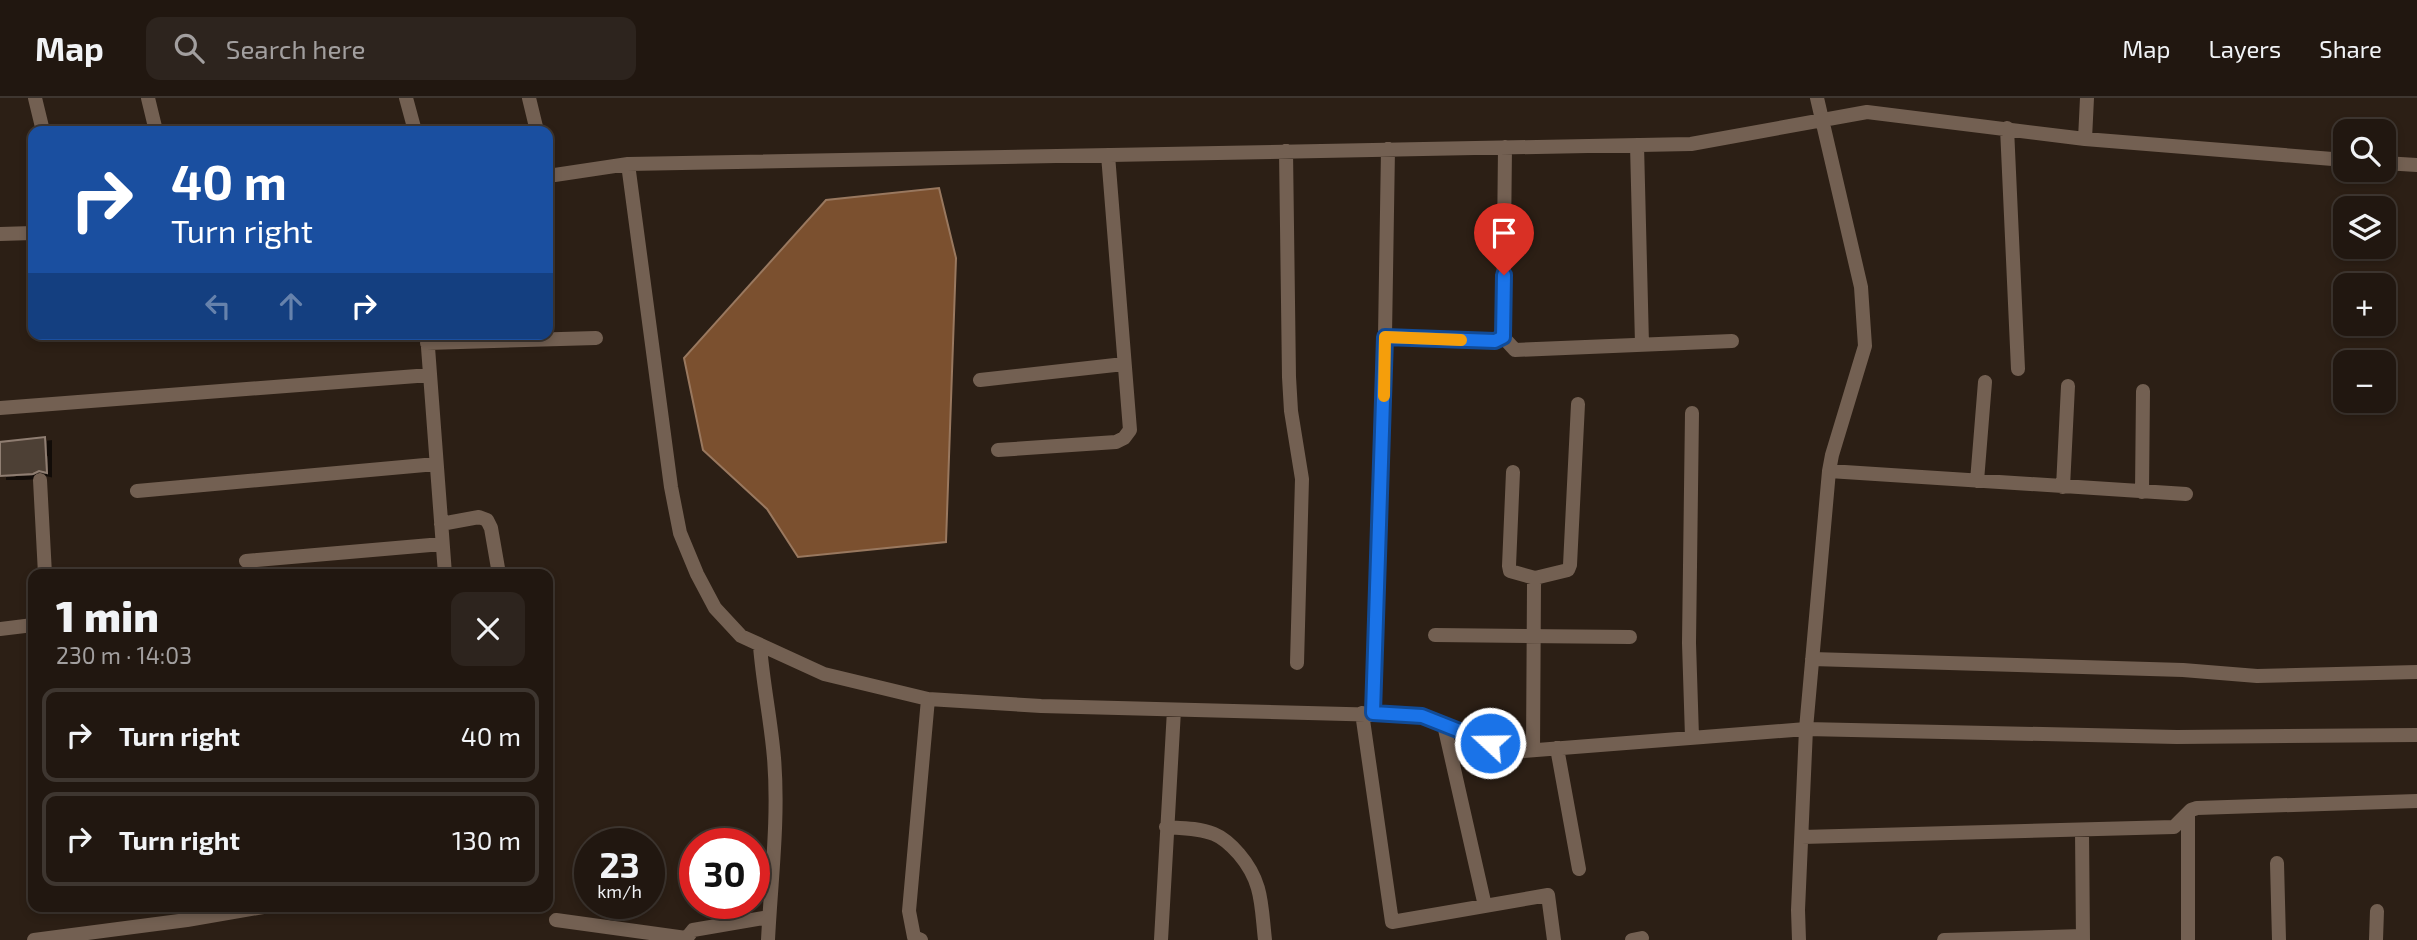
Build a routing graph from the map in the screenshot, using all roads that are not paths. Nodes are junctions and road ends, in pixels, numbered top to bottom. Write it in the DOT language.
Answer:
graph roads {
  1 [pos="35,98"];
  2 [pos="148,98"];
  3 [pos="406,98"];
  4 [pos="529,98"];
  5 [pos="1817,98"];
  6 [pos="2087,98"];
  7 [pos="1824,120"];
  8 [pos="42,126"];
  9 [pos="155,126"];
  10 [pos="414,126"];
  11 [pos="536,126"];
  12 [pos="2007,128"];
  13 [pos="2085,139"];
  14 [pos="1637,145"];
  15 [pos="1505,147"];
  16 [pos="1388,149"];
  17 [pos="1286,151"];
  18 [pos="1108,155"];
  19 [pos="2333,159"];
  20 [pos="628,164"];
  21 [pos="2396,164"];
  22 [pos="2417,165"];
  23 [pos="553,176"];
  24 [pos="28,233"];
  25 [pos="0,234"];
  26 [pos="1385,337"];
  27 [pos="1503,337"];
  28 [pos="553,338"];
  29 [pos="596,338"];
  30 [pos="427,340"];
  31 [pos="1732,341"];
  32 [pos="1643,344"];
  33 [pos="1124,363"];
  34 [pos="2018,369"];
  35 [pos="430,374"];
  36 [pos="980,380"];
  37 [pos="1985,382"];
  38 [pos="2068,386"];
  39 [pos="2143,391"];
  40 [pos="1578,404"];
  41 [pos="0,408"];
  42 [pos="1692,412"];
  43 [pos="998,450"];
  44 [pos="436,464"];
  45 [pos="1829,471"];
  46 [pos="1513,472"];
  47 [pos="40,480"];
  48 [pos="1976,481"];
  49 [pos="2063,486"];
  50 [pos="137,491"];
  51 [pos="2142,492"];
  52 [pos="2186,495"];
  53 [pos="441,524"];
  54 [pos="442,544"];
  55 [pos="246,561"];
  56 [pos="45,569"];
  57 [pos="444,569"];
  58 [pos="498,569"];
  59 [pos="1535,578"];
  60 [pos="28,626"];
  61 [pos="0,629"];
  62 [pos="1435,635"];
  63 [pos="1533,637"];
  64 [pos="1630,637"];
  65 [pos="760,646"];
  66 [pos="1812,659"];
  67 [pos="1297,663"];
  68 [pos="2417,672"];
  69 [pos="928,699"];
  70 [pos="1174,710"];
  71 [pos="1367,713"];
  72 [pos="1444,725"];
  73 [pos="1806,729"];
  74 [pos="2417,735"];
  75 [pos="1692,737"];
  76 [pos="1557,748"];
  77 [pos="1533,750"];
  78 [pos="2417,801"];
  79 [pos="2188,813"];
  80 [pos="1166,827"];
  81 [pos="2082,831"];
  82 [pos="1802,837"];
  83 [pos="2277,863"];
  84 [pos="1579,869"];
  85 [pos="770,897"];
  86 [pos="1485,906"];
  87 [pos="2376,911"];
  88 [pos="187,913"];
  89 [pos="757,919"];
  90 [pos="769,919"];
  91 [pos="556,920"];
  92 [pos="2083,938"];
  93 [pos="685,939"];
  94 [pos="1981,939"];
  95 [pos="34,940"];
  96 [pos="768,940"];
  97 [pos="921,940"];
  98 [pos="1161,940"];
  99 [pos="1265,940"];
  100 [pos="1554,940"];
  101 [pos="1799,940"];
  102 [pos="1944,940"];
  103 [pos="2188,940"];
  104 [pos="2279,940"];
  105 [pos="2376,940"];
  1 -- 8 [label="street"];
  2 -- 9 [label="street"];
  3 -- 10 [label="street"];
  4 -- 11 [label="street"];
  5 -- 7 [label="street"];
  6 -- 13 [label="street"];
  7 -- 12 [label="street"];
  7 -- 14 [label="street"];
  7 -- 45 [label="street"];
  12 -- 13 [label="street"];
  12 -- 34 [label="street"];
  13 -- 19 [label="street"];
  14 -- 15 [label="street"];
  14 -- 32 [label="street"];
  15 -- 16 [label="street"];
  15 -- 27 [label="street"];
  16 -- 17 [label="street"];
  16 -- 26 [label="street"];
  17 -- 18 [label="street"];
  17 -- 67 [label="street"];
  18 -- 20 [label="street"];
  18 -- 33 [label="street"];
  20 -- 23 [label="street"];
  20 -- 65 [label="street"];
  21 -- 22 [label="street"];
  24 -- 25 [label="street"];
  26 -- 27 [label="street"];
  26 -- 71 [label="street"];
  27 -- 32 [label="street"];
  28 -- 29 [label="street"];
  30 -- 35 [label="street"];
  31 -- 32 [label="street"];
  33 -- 36 [label="street"];
  33 -- 43 [label="street"];
  35 -- 41 [label="street"];
  35 -- 44 [label="street"];
  37 -- 48 [label="street"];
  38 -- 49 [label="street"];
  39 -- 51 [label="street"];
  40 -- 59 [label="street"];
  42 -- 75 [label="street"];
  44 -- 50 [label="street"];
  44 -- 53 [label="street"];
  45 -- 48 [label="street"];
  45 -- 66 [label="street"];
  46 -- 59 [label="street"];
  47 -- 56 [label="street"];
  48 -- 49 [label="street"];
  49 -- 51 [label="street"];
  51 -- 52 [label="street"];
  53 -- 54 [label="street"];
  53 -- 58 [label="street"];
  54 -- 55 [label="street"];
  54 -- 57 [label="street"];
  59 -- 63 [label="street"];
  60 -- 61 [label="street"];
  62 -- 63 [label="street"];
  63 -- 64 [label="street"];
  63 -- 77 [label="street"];
  65 -- 69 [label="street"];
  65 -- 85 [label="street"];
  66 -- 68 [label="street"];
  66 -- 73 [label="street"];
  69 -- 70 [label="street"];
  69 -- 97 [label="street"];
  70 -- 71 [label="street"];
  70 -- 80 [label="street"];
  71 -- 72 [label="street"];
  71 -- 86 [label="street"];
  72 -- 77 [label="street"];
  72 -- 86 [label="street"];
  73 -- 74 [label="street"];
  73 -- 75 [label="street"];
  73 -- 82 [label="street"];
  75 -- 76 [label="street"];
  76 -- 77 [label="street"];
  76 -- 84 [label="street"];
  78 -- 79 [label="street"];
  79 -- 81 [label="street"];
  79 -- 103 [label="street"];
  80 -- 98 [label="street"];
  80 -- 99 [label="street"];
  81 -- 82 [label="street"];
  81 -- 92 [label="street"];
  82 -- 101 [label="street"];
  83 -- 104 [label="street"];
  86 -- 100 [label="street"];
  87 -- 105 [label="street"];
  88 -- 95 [label="street"];
  89 -- 93 [label="street"];
  90 -- 96 [label="street"];
  91 -- 93 [label="street"];
  92 -- 94 [label="street"];
  94 -- 102 [label="street"];
}
